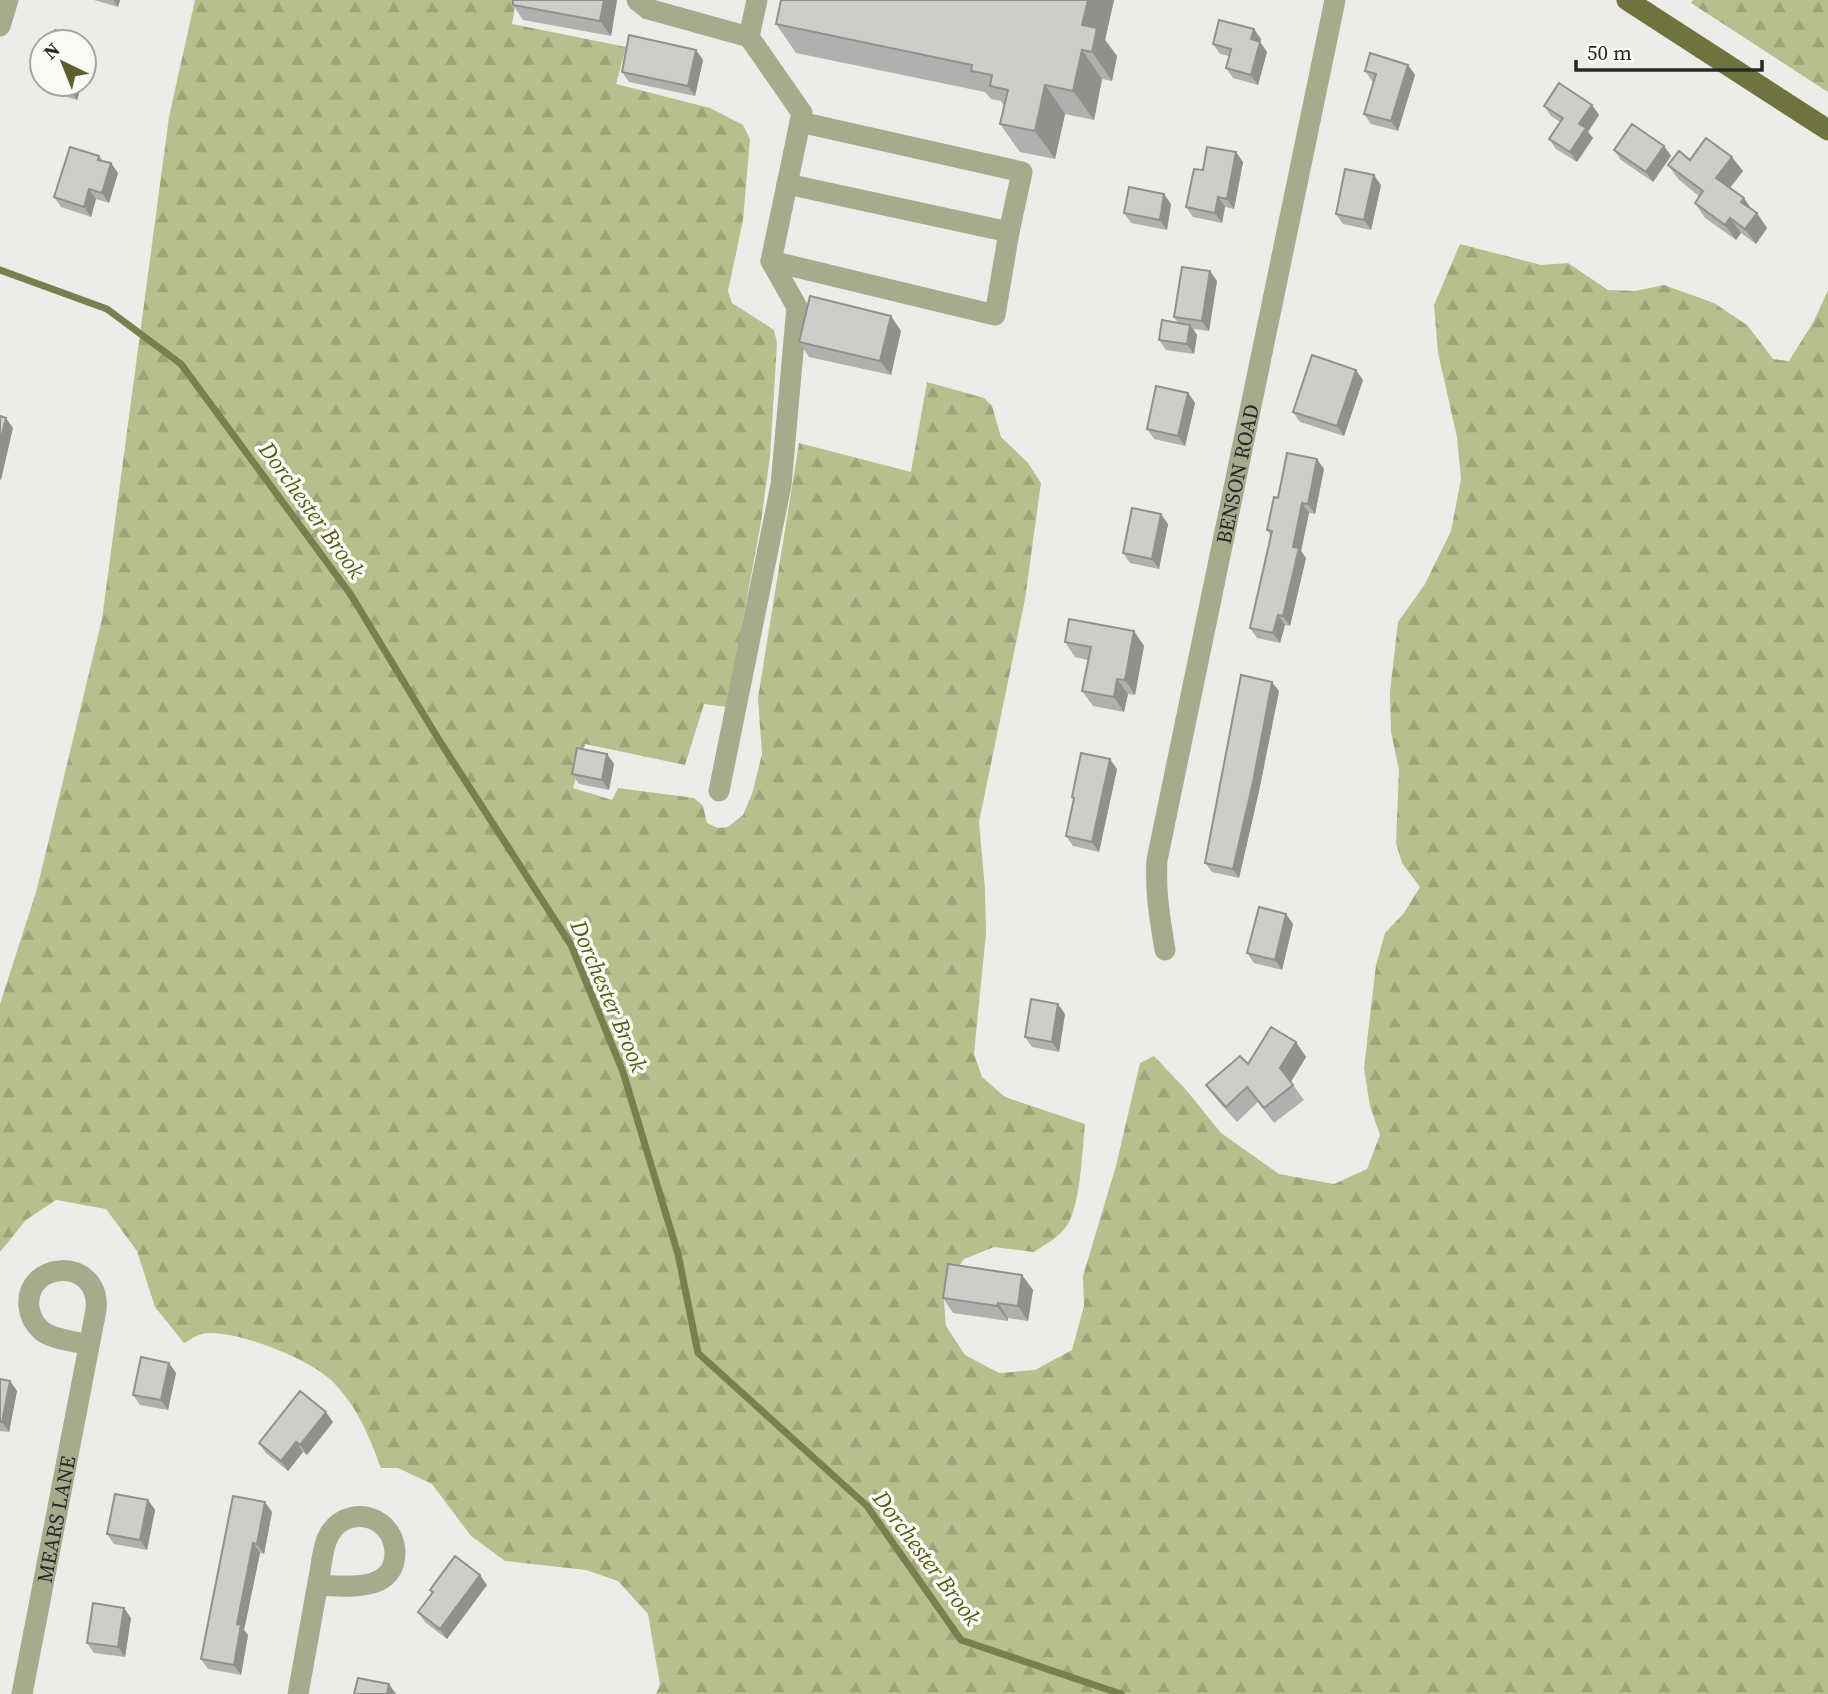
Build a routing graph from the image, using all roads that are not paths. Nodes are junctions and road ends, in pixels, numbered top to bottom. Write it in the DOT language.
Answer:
graph roads {
  1 [pos="8,0"];
  2 [pos="637,0"];
  3 [pos="757,0"];
  4 [pos="1335,0"];
  5 [pos="1627,0"];
  6 [pos="0,26"];
  7 [pos="749,37"];
  8 [pos="800,122"];
  9 [pos="1828,130"];
  10 [pos="787,184"];
  11 [pos="1010,232"];
  12 [pos="771,261"];
  13 [pos="719,791"];
  14 [pos="1165,950"];
  15 [pos="89,1345"];
  16 [pos="318,1584"];
  17 [pos="22,1694"];
  18 [pos="298,1694"];
  1 -- 6 [label="street"];
  2 -- 7 [label="street"];
  3 -- 7 [label="street"];
  4 -- 14 [label="street, BENSON ROAD"];
  5 -- 9 [label="main road"];
  7 -- 8 [label="street"];
  8 -- 10 [label="street"];
  8 -- 11 [label="street"];
  10 -- 11 [label="street"];
  10 -- 12 [label="street"];
  11 -- 12 [label="street"];
  12 -- 13 [label="street"];
  15 -- 17 [label="street, MEARS LANE"];
  16 -- 18 [label="street"];
}
